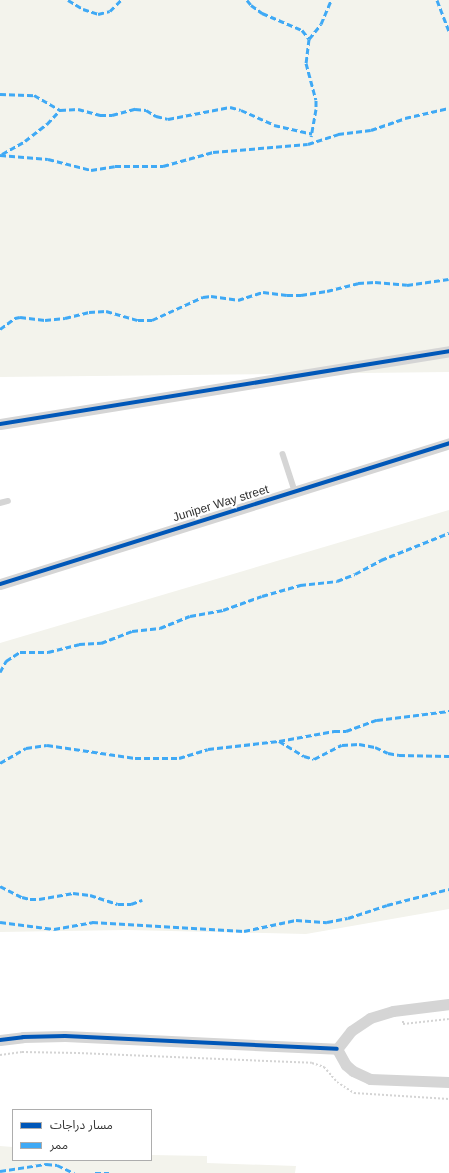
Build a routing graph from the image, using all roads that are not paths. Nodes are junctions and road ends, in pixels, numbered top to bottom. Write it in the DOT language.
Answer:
graph roads {
  1 [pos="449,350"];
  2 [pos="0,424"];
  3 [pos="449,443"];
  4 [pos="283,454"];
  5 [pos="295,491"];
  6 [pos="8,501"];
  7 [pos="0,503"];
  8 [pos="0,584"];
  9 [pos="449,1004"];
  10 [pos="0,1040"];
  11 [pos="337,1049"];
  12 [pos="449,1082"];
  1 -- 2 [label="street"];
  3 -- 5 [label="street, Juniper Way street"];
  4 -- 5 [label="lane"];
  5 -- 8 [label="street, Juniper Way street"];
  6 -- 7 [label="lane"];
  9 -- 11 [label="street"];
  10 -- 11 [label="street"];
  11 -- 12 [label="street"];
}
